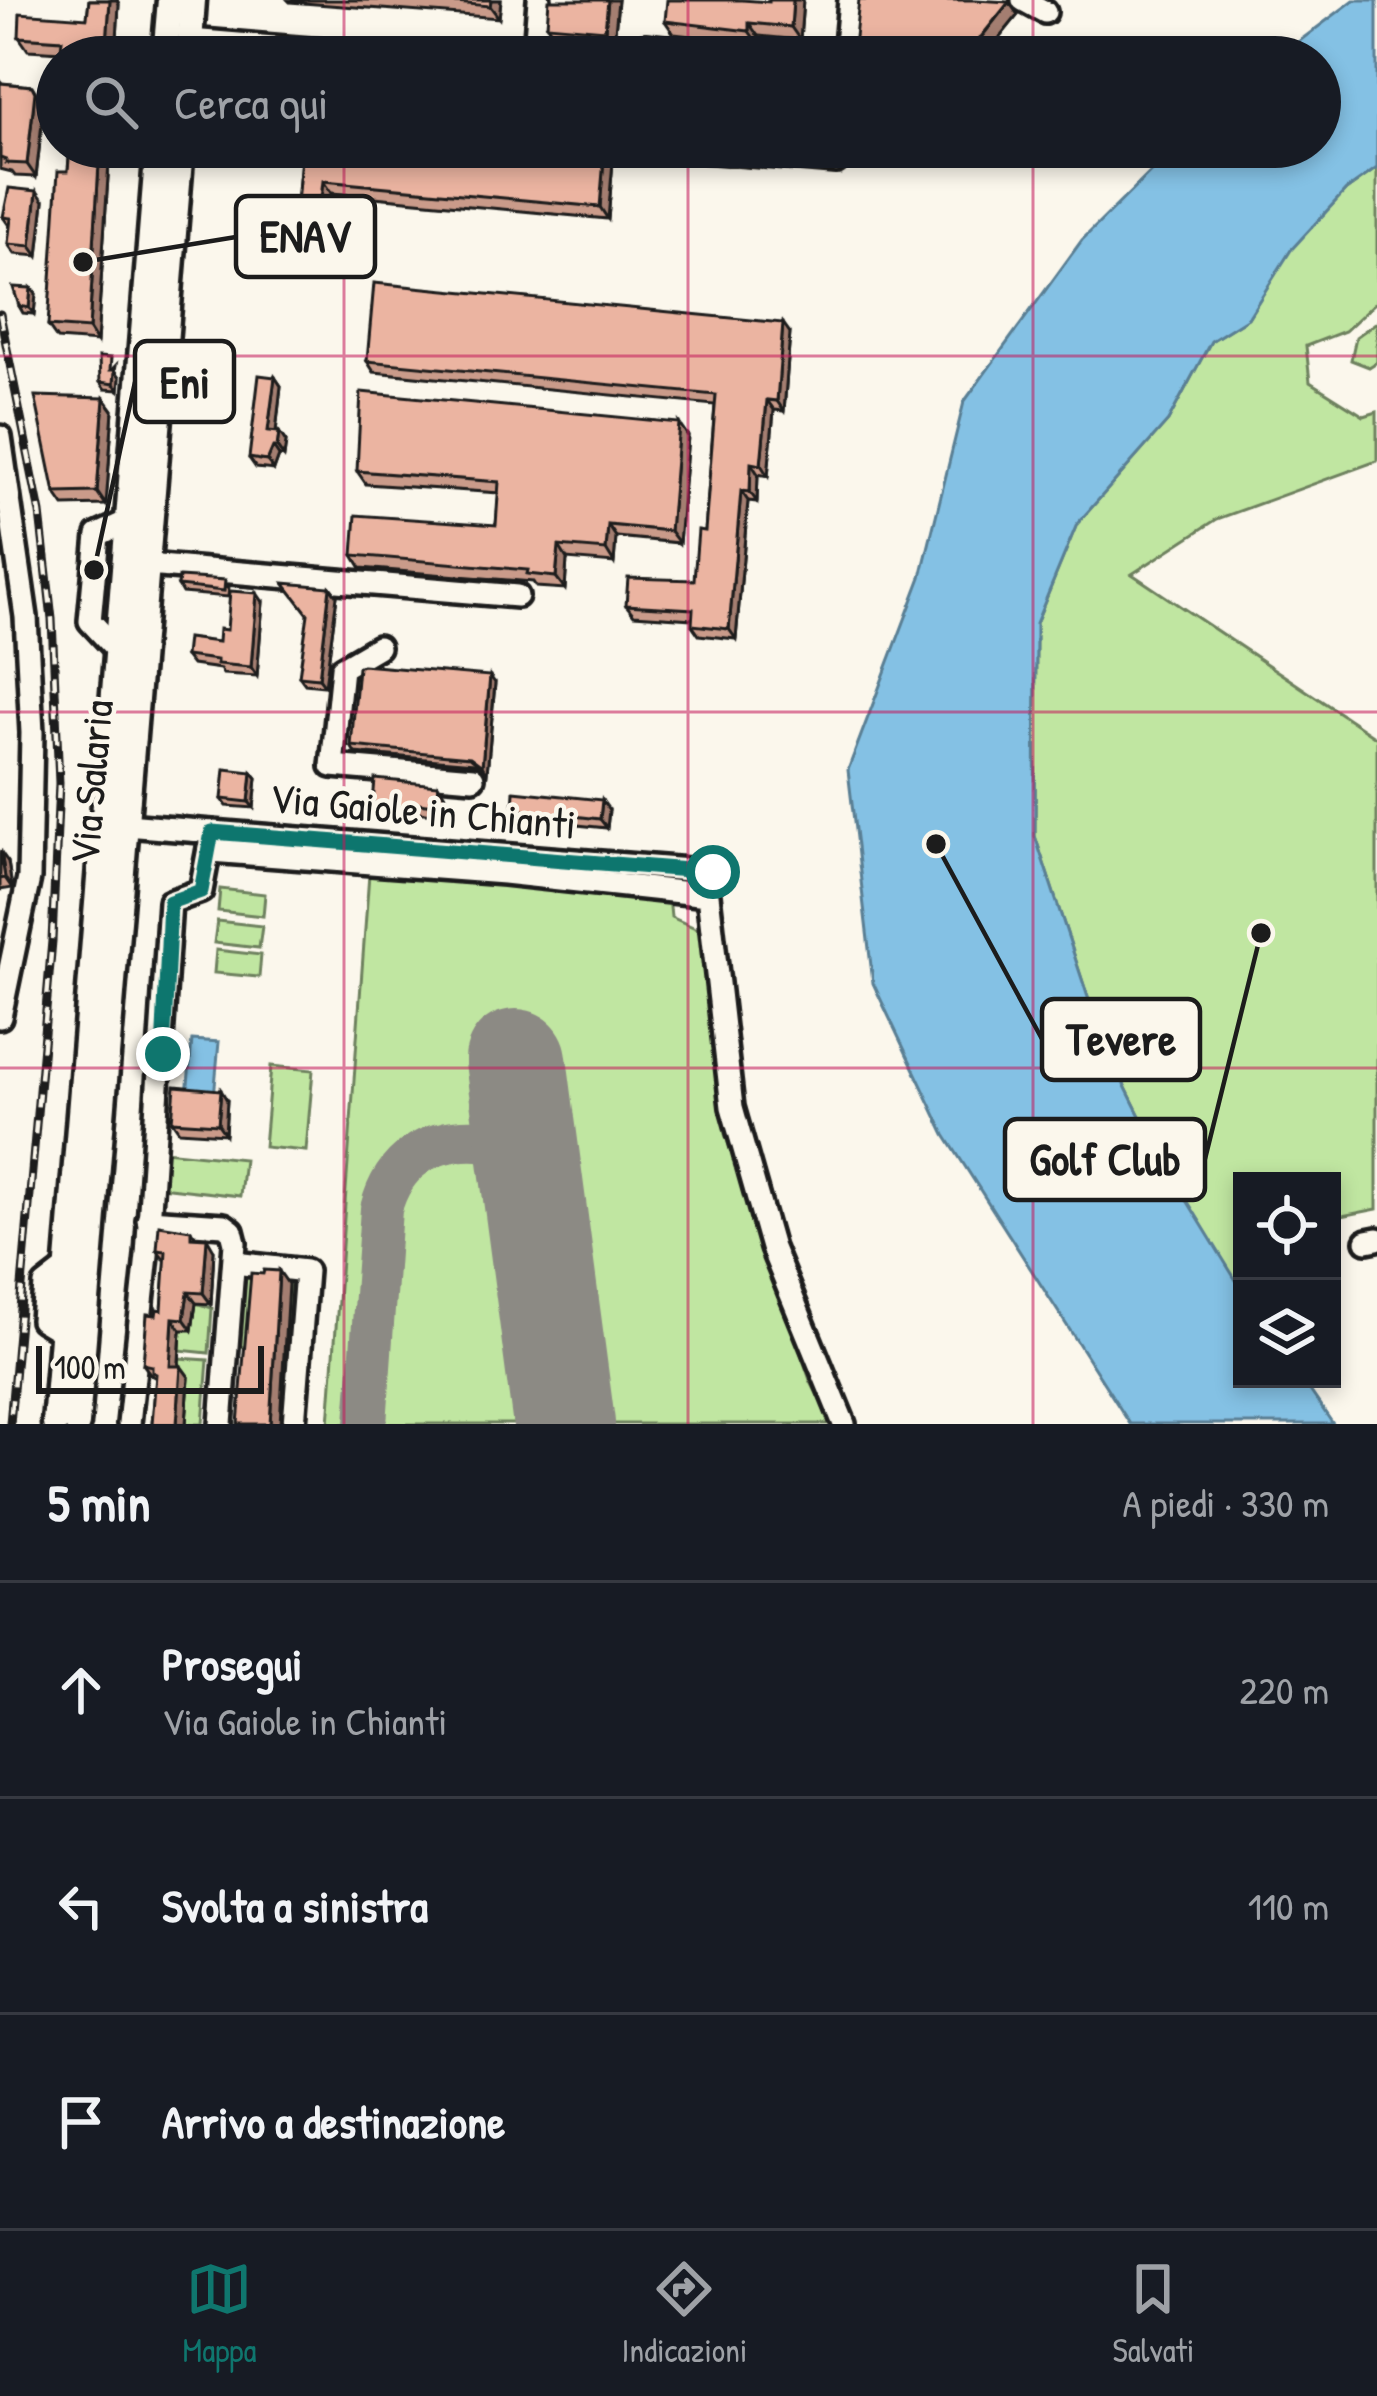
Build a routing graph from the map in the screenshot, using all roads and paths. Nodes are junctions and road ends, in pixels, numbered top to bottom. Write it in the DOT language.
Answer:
graph roads {
  1 [pos="170,0"];
  2 [pos="194,0"];
  3 [pos="539,0"];
  4 [pos="850,0"];
  5 [pos="1023,0"];
  6 [pos="1045,12"];
  7 [pos="167,36"];
  8 [pos="190,36"];
  9 [pos="536,36"];
  10 [pos="847,36"];
  11 [pos="156,168"];
  12 [pos="179,168"];
  13 [pos="0,437"];
  14 [pos="148,565"];
  15 [pos="517,596"];
  16 [pos="378,647"];
  17 [pos="473,778"];
  18 [pos="125,825"];
  19 [pos="211,842"];
  20 [pos="713,872"];
  21 [pos="0,1017"];
  22 [pos="148,1220"];
  23 [pos="233,1263"];
  24 [pos="55,1424"];
  25 [pos="77,1424"];
  26 [pos="129,1424"];
  27 [pos="221,1424"];
  28 [pos="294,1424"];
  29 [pos="844,1424"];
  1 -- 7 [label="main road"];
  2 -- 8 [label="main road"];
  3 -- 9 [label="street"];
  4 -- 10 [label="street"];
  5 -- 6 [label="street"];
  11 -- 24 [label="main road, Via Salaria"];
  12 -- 14 [label="main road, Via Salaria"];
  13 -- 21 [label="street"];
  14 -- 15 [label="street"];
  14 -- 18 [label="main road, Via Salaria"];
  16 -- 17 [label="street"];
  18 -- 19 [label="street, Via Gaiole in Chianti"];
  18 -- 25 [label="main road, Via Salaria"];
  19 -- 20 [label="street, Via Gaiole in Chianti"];
  19 -- 22 [label="street"];
  19 -- 29 [label="street"];
  22 -- 23 [label="street"];
  22 -- 26 [label="street"];
  23 -- 27 [label="street"];
  23 -- 28 [label="street"];
}
